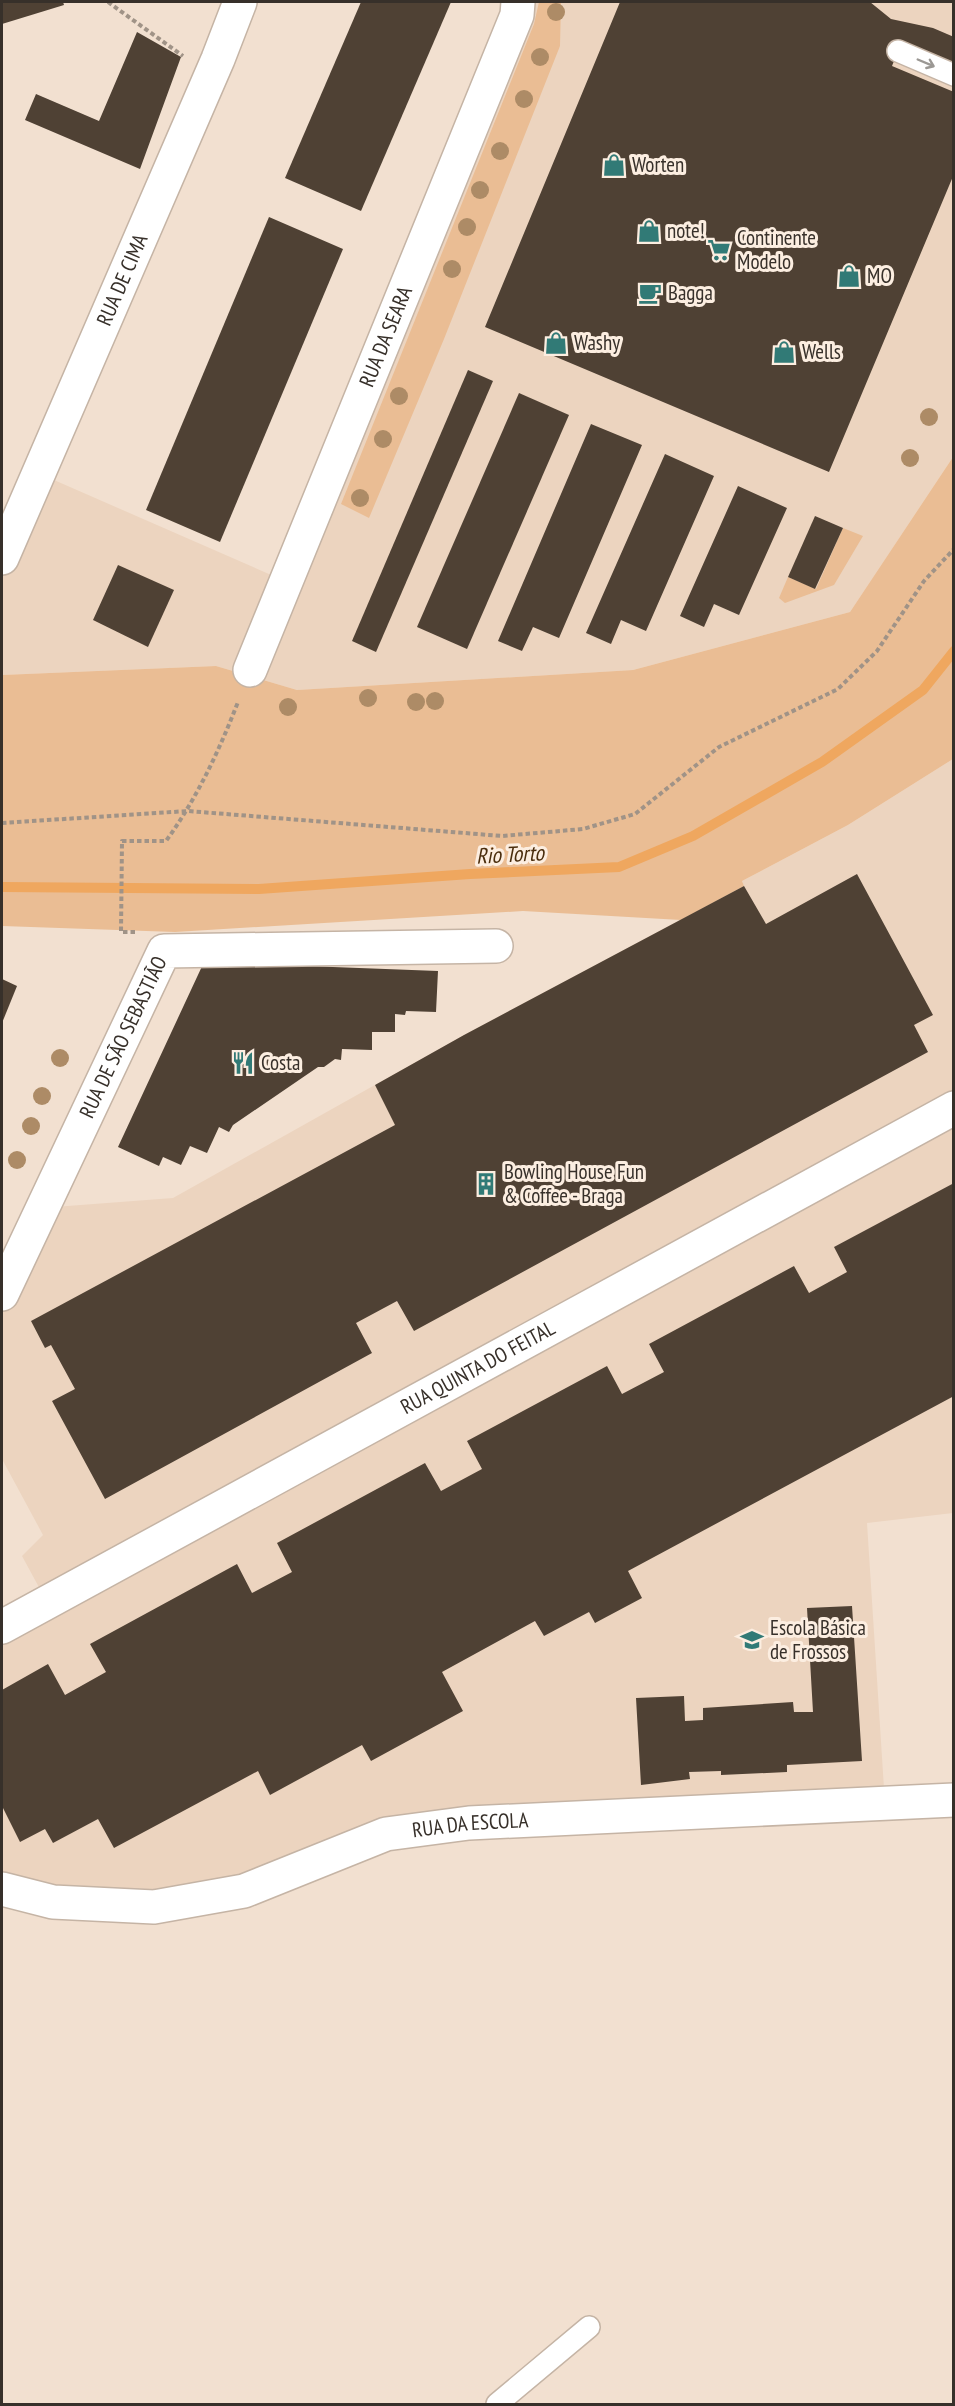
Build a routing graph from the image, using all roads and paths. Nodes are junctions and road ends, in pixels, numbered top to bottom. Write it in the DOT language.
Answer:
graph roads {
  1 [pos="108,2"];
  2 [pos="240,2"];
  3 [pos="518,2"];
  4 [pos="898,51"];
  5 [pos="191,61"];
  6 [pos="954,75"];
  7 [pos="954,549"];
  8 [pos="2,558"];
  9 [pos="250,670"];
  10 [pos="188,811"];
  11 [pos="2,823"];
  12 [pos="143,932"];
  13 [pos="496,946"];
  14 [pos="954,1107"];
  15 [pos="2,1294"];
  16 [pos="6,1614"];
  17 [pos="954,1800"];
  18 [pos="2,1889"];
  19 [pos="589,2327"];
  20 [pos="497,2404"];
  1 -- 5 [label="path"];
  2 -- 8 [label="street, RUA DE CIMA"];
  3 -- 9 [label="street, RUA DA SEARA"];
  4 -- 6 [label="lane, one-way"];
  7 -- 10 [label="path"];
  9 -- 10 [label="path"];
  10 -- 11 [label="path"];
  10 -- 12 [label="path"];
  13 -- 15 [label="street, RUA DE SÃO SEBASTIÃO"];
  14 -- 16 [label="street, RUA QUINTA DO FEITAL"];
  17 -- 18 [label="street, RUA DA ESCOLA"];
  19 -- 20 [label="lane"];
}
